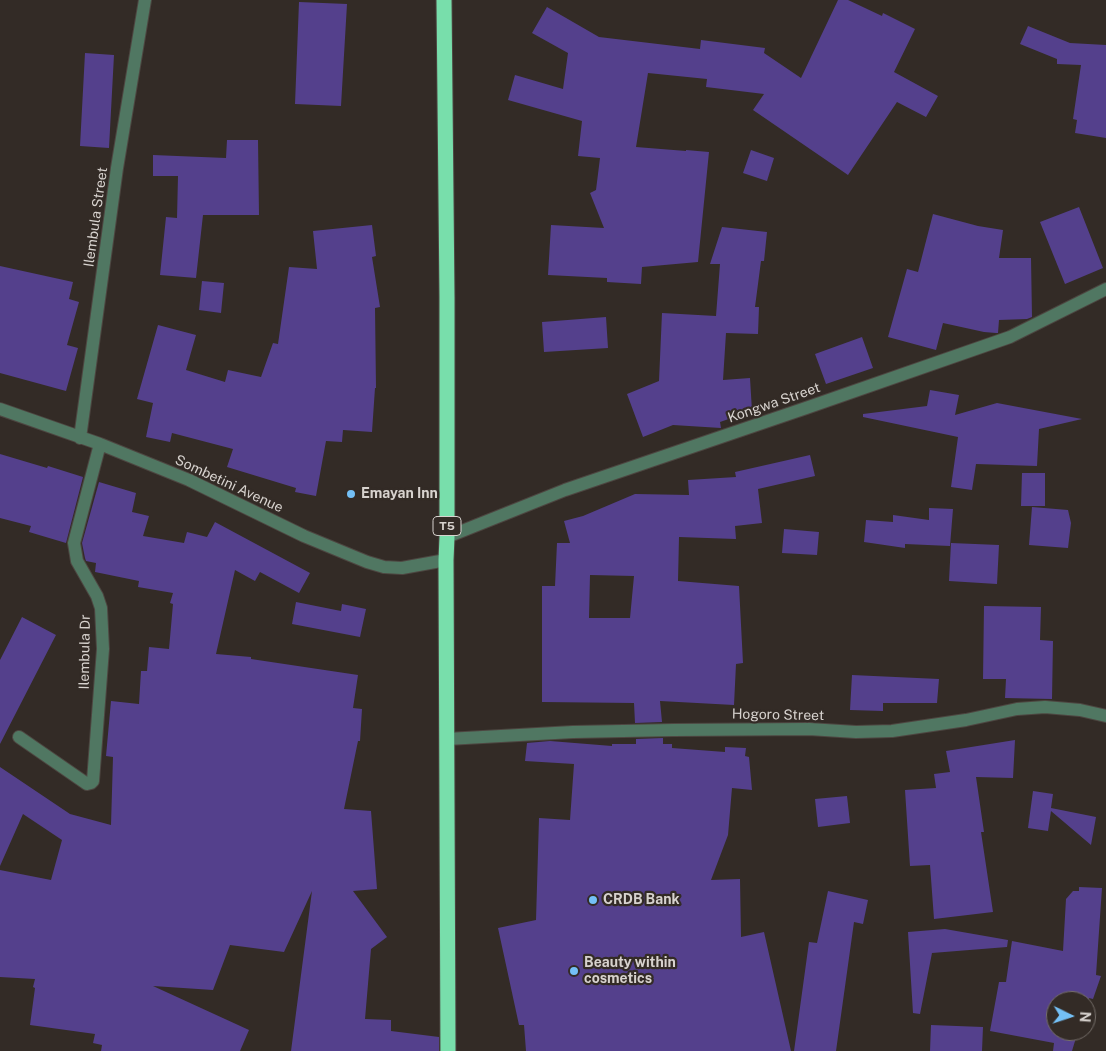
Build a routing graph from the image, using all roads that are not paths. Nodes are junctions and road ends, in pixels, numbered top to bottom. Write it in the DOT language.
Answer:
graph roads {
  1 [pos="145,0"];
  2 [pos="444,0"];
  3 [pos="1106,289"];
  4 [pos="0,409"];
  5 [pos="80,438"];
  6 [pos="100,444"];
  7 [pos="447,537"];
  8 [pos="446,560"];
  9 [pos="1106,716"];
  10 [pos="19,737"];
  11 [pos="447,739"];
  12 [pos="448,1051"];
  1 -- 5 [label="street, Ilembula Street"];
  2 -- 7 [label="highway, T5"];
  3 -- 7 [label="street, Kongwa Street"];
  4 -- 5 [label="street, Sombetini Avenue"];
  5 -- 6 [label="street, Sombetini Avenue"];
  6 -- 8 [label="street, Sombetini Avenue"];
  6 -- 10 [label="street, Ilembula Dr"];
  7 -- 8 [label="highway, T5"];
  8 -- 11 [label="highway, T5"];
  9 -- 11 [label="street, Hogoro Street"];
  11 -- 12 [label="highway, T5"];
}
